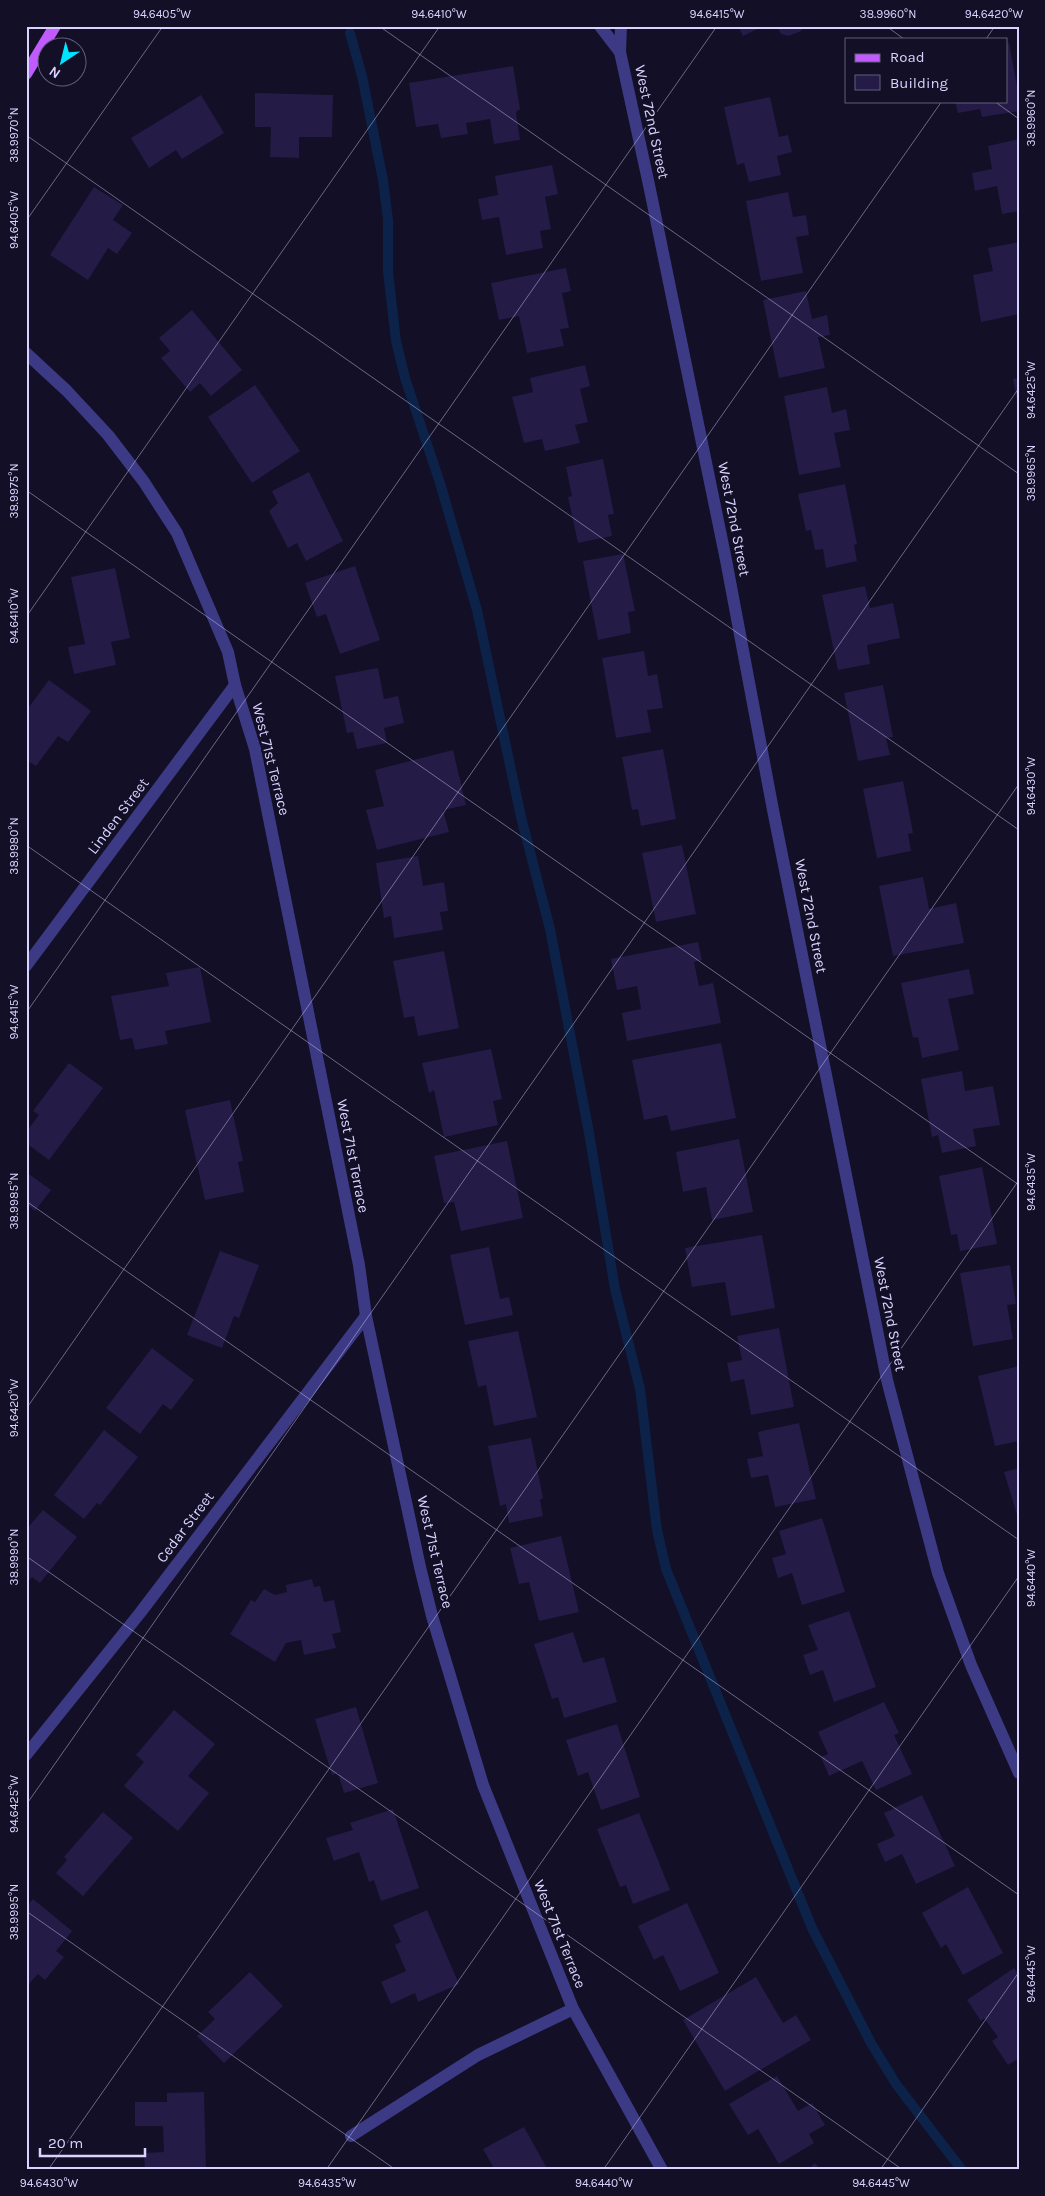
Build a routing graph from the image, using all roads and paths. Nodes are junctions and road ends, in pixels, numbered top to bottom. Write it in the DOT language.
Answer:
graph roads {
  1 [pos="55,26"];
  2 [pos="600,26"];
  3 [pos="621,26"];
  4 [pos="620,52"];
  5 [pos="26,74"];
  6 [pos="26,354"];
  7 [pos="235,685"];
  8 [pos="26,966"];
  9 [pos="366,1316"];
  10 [pos="26,1755"];
  11 [pos="1019,1773"];
  12 [pos="573,2008"];
  13 [pos="351,2136"];
  14 [pos="662,2170"];
  1 -- 5 [label="main road"];
  2 -- 4 [label="street, West 72nd Street"];
  3 -- 4 [label="street, West 72nd Street"];
  4 -- 11 [label="street, West 72nd Street"];
  6 -- 7 [label="street, West 71st Terrace"];
  7 -- 8 [label="street, Linden Street"];
  7 -- 9 [label="street, West 71st Terrace"];
  9 -- 10 [label="street, Cedar Street"];
  9 -- 12 [label="street, West 71st Terrace"];
  12 -- 13 [label="street, West 71st Terrace"];
  12 -- 14 [label="street, West 71st Terrace"];
}
